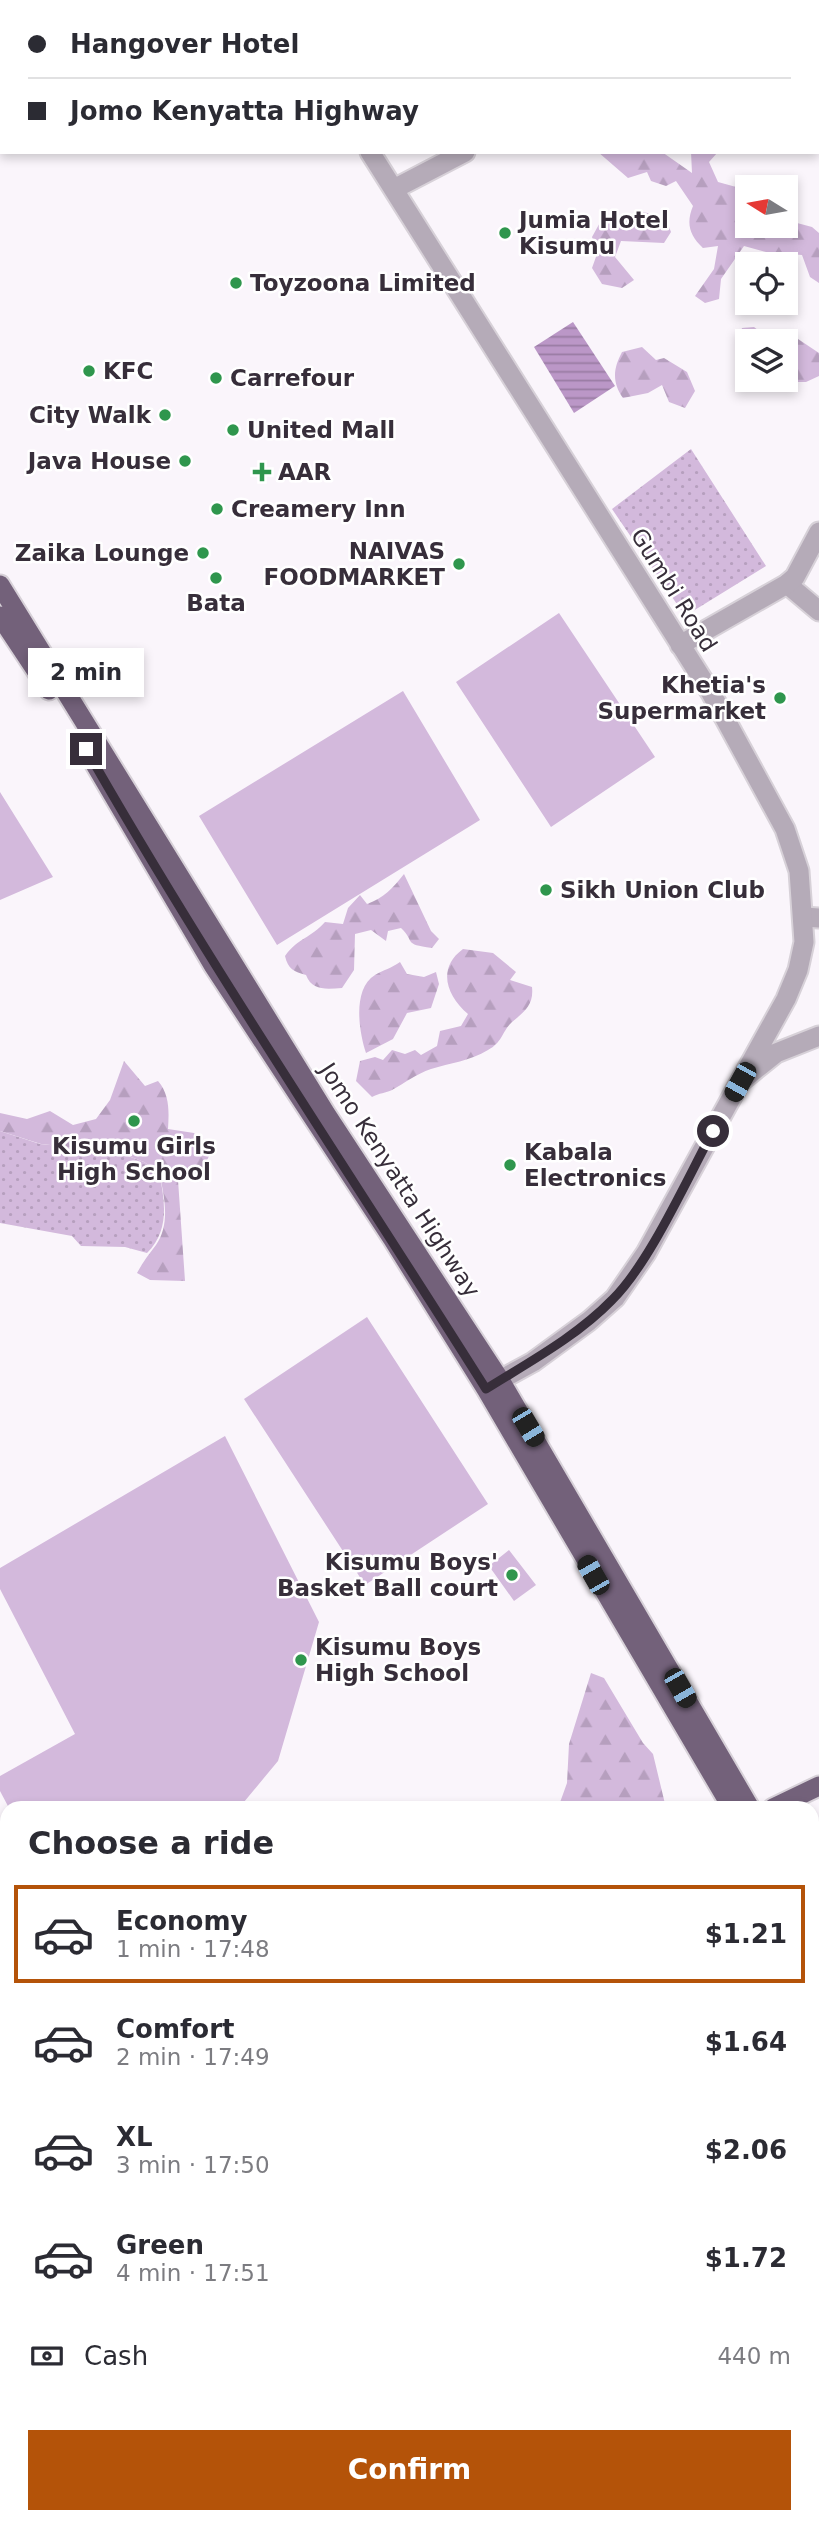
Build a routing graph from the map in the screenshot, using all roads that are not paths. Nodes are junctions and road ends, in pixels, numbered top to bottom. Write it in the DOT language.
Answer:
graph roads {
  1 [pos="371,154"];
  2 [pos="461,154"];
  3 [pos="394,189"];
  4 [pos="819,531"];
  5 [pos="786,584"];
  6 [pos="0,585"];
  7 [pos="819,611"];
  8 [pos="0,615"];
  9 [pos="680,645"];
  10 [pos="812,918"];
  11 [pos="819,1036"];
  12 [pos="740,1082"];
  13 [pos="493,1385"];
  14 [pos="590,1549"];
  15 [pos="819,1786"];
  16 [pos="728,1801"];
  17 [pos="746,1801"];
  18 [pos="788,1801"];
  1 -- 3 [label="street, Gumbi Road"];
  2 -- 3 [label="street"];
  3 -- 9 [label="street, Gumbi Road"];
  4 -- 5 [label="street"];
  5 -- 7 [label="street"];
  5 -- 9 [label="street"];
  6 -- 13 [label="highway, Jomo Kenyatta Highway"];
  8 -- 13 [label="highway, Jomo Kenyatta Highway"];
  9 -- 10 [label="street, Gumbi Road"];
  10 -- 12 [label="street, Gumbi Road"];
  11 -- 12 [label="street"];
  12 -- 13 [label="street, Gumbi Road"];
  13 -- 14 [label="highway, Jomo Kenyatta Highway"];
  14 -- 16 [label="highway, Jomo Kenyatta Highway"];
  14 -- 17 [label="highway, Jomo Kenyatta Highway"];
  15 -- 18 [label="highway"];
}
